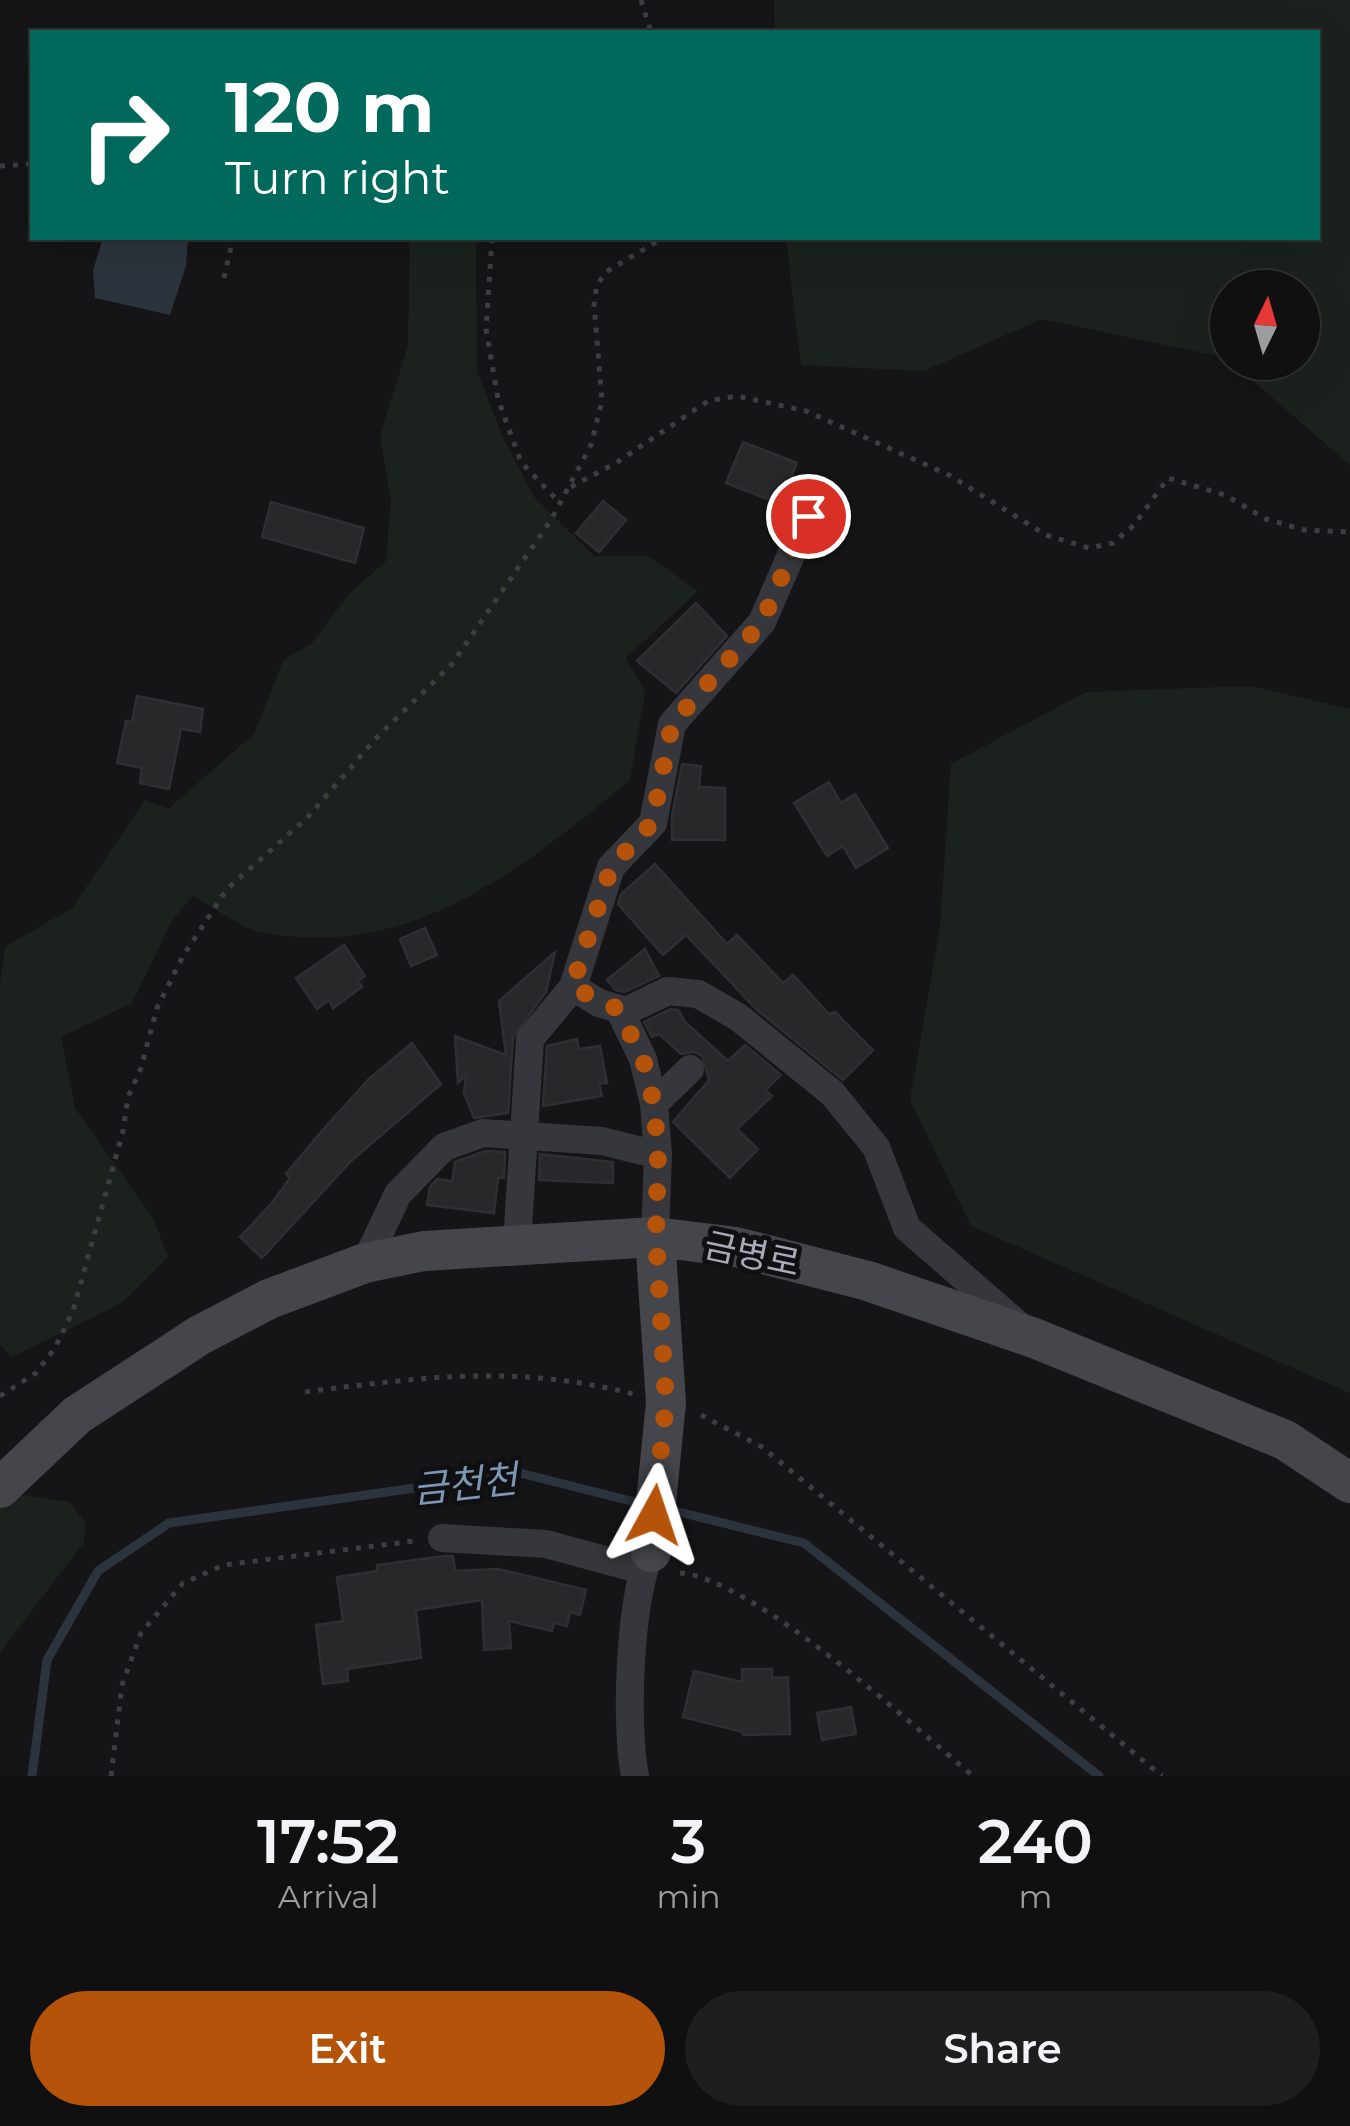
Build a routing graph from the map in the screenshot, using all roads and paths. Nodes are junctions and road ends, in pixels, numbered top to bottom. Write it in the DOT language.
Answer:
graph roads {
  1 [pos="641,0"];
  2 [pos="651,30"];
  3 [pos="30,164"];
  4 [pos="0,166"];
  5 [pos="233,240"];
  6 [pos="492,240"];
  7 [pos="660,240"];
  8 [pos="224,278"];
  9 [pos="568,488"];
  10 [pos="560,503"];
  11 [pos="808,516"];
  12 [pos="1349,532"];
  13 [pos="572,987"];
  14 [pos="618,1009"];
  15 [pos="690,1069"];
  16 [pos="654,1104"];
  17 [pos="522,1136"];
  18 [pos="658,1155"];
  19 [pos="656,1236"];
  20 [pos="518,1243"];
  21 [pos="365,1263"];
  22 [pos="1034,1338"];
  23 [pos="305,1392"];
  24 [pos="0,1396"];
  25 [pos="663,1422"];
  26 [pos="1350,1483"];
  27 [pos="0,1488"];
  28 [pos="442,1538"];
  29 [pos="646,1561"];
  30 [pos="110,1776"];
  31 [pos="635,1776"];
  32 [pos="973,1776"];
  33 [pos="1162,1776"];
  1 -- 2 [label="path"];
  3 -- 4 [label="path"];
  5 -- 8 [label="path"];
  6 -- 10 [label="path"];
  7 -- 9 [label="path"];
  9 -- 10 [label="path"];
  9 -- 12 [label="path"];
  10 -- 24 [label="path"];
  11 -- 13 [label="street"];
  13 -- 14 [label="street"];
  13 -- 17 [label="street"];
  14 -- 16 [label="street"];
  14 -- 22 [label="street"];
  15 -- 16 [label="street"];
  16 -- 18 [label="street"];
  17 -- 18 [label="street"];
  17 -- 20 [label="street"];
  17 -- 21 [label="street"];
  18 -- 19 [label="street"];
  19 -- 20 [label="street, 금병로"];
  19 -- 22 [label="street, 금병로"];
  19 -- 25 [label="street"];
  20 -- 21 [label="street, 금병로"];
  21 -- 27 [label="street, 금병로"];
  22 -- 26 [label="street, 금병로"];
  23 -- 25 [label="path"];
  25 -- 29 [label="street"];
  25 -- 33 [label="path"];
  28 -- 29 [label="street"];
  28 -- 30 [label="path"];
  29 -- 31 [label="street"];
  29 -- 32 [label="path"];
}
